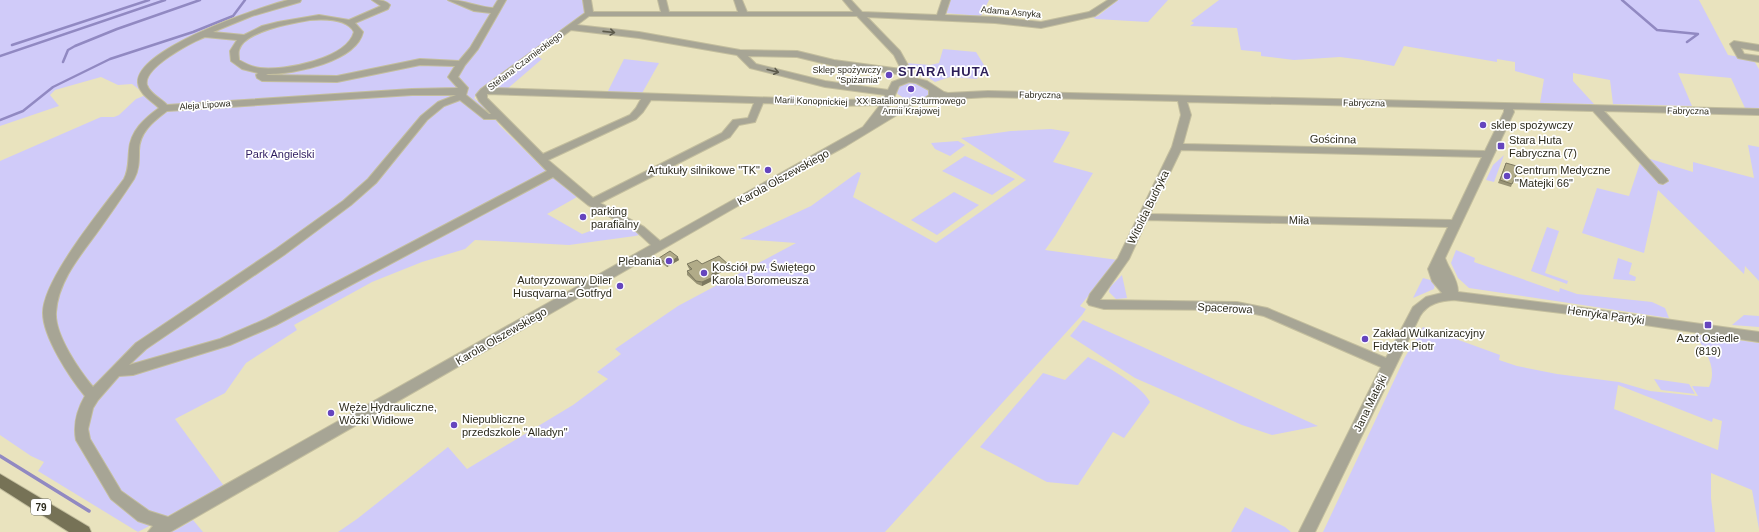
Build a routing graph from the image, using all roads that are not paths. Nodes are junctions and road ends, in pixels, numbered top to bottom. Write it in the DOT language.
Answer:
graph roads {
  1 [pos="298,0"];
  2 [pos="376,0"];
  3 [pos="452,0"];
  4 [pos="502,0"];
  5 [pos="587,0"];
  6 [pos="662,0"];
  7 [pos="738,0"];
  8 [pos="847,0"];
  9 [pos="946,0"];
  10 [pos="1113,0"];
  11 [pos="496,11"];
  12 [pos="589,14"];
  13 [pos="666,14"];
  14 [pos="744,14"];
  15 [pos="858,14"];
  16 [pos="940,17"];
  17 [pos="350,22"];
  18 [pos="570,27"];
  19 [pos="205,34"];
  20 [pos="245,38"];
  21 [pos="1759,48"];
  22 [pos="740,53"];
  23 [pos="1759,60"];
  24 [pos="461,64"];
  25 [pos="265,71"];
  26 [pos="903,72"];
  27 [pos="920,81"];
  28 [pos="934,88"];
  29 [pos="484,92"];
  30 [pos="891,93"];
  31 [pos="461,94"];
  32 [pos="968,95"];
  33 [pos="648,96"];
  34 [pos="1182,99"];
  35 [pos="760,100"];
  36 [pos="912,102"];
  37 [pos="926,102"];
  38 [pos="1508,106"];
  39 [pos="165,108"];
  40 [pos="1596,108"];
  41 [pos="1759,112"];
  42 [pos="498,116"];
  43 [pos="867,129"];
  44 [pos="1177,147"];
  45 [pos="1489,154"];
  46 [pos="541,159"];
  47 [pos="554,172"];
  48 [pos="1663,181"];
  49 [pos="592,203"];
  50 [pos="1144,217"];
  51 [pos="1455,224"];
  52 [pos="660,246"];
  53 [pos="1452,296"];
  54 [pos="1098,304"];
  55 [pos="1759,337"];
  56 [pos="1389,365"];
  57 [pos="115,372"];
  58 [pos="93,396"];
  59 [pos="0,480"];
  60 [pos="159,527"];
  61 [pos="83,532"];
  62 [pos="1307,532"];
  1 -- 19 [label="street, Aleja Lipowa"];
  2 -- 17 [label="street"];
  3 -- 11 [label="street"];
  4 -- 11 [label="street"];
  5 -- 12 [label="street"];
  6 -- 13 [label="street"];
  7 -- 14 [label="street"];
  8 -- 15 [label="street"];
  9 -- 16 [label="street"];
  10 -- 16 [label="street, Adama Asnyka"];
  11 -- 24 [label="street"];
  12 -- 13 [label="street, Adama Asnyka"];
  12 -- 18 [label="street"];
  13 -- 14 [label="street, Adama Asnyka"];
  14 -- 15 [label="street, Adama Asnyka"];
  15 -- 16 [label="street, Adama Asnyka"];
  15 -- 26 [label="street, Karola Olszewskiego"];
  17 -- 20 [label="street"];
  17 -- 25 [label="street"];
  18 -- 22 [label="street, Stefana Czarnieckiego, one-way"];
  18 -- 29 [label="street, Stefana Czarnieckiego"];
  19 -- 20 [label="street"];
  19 -- 39 [label="street, Aleja Lipowa"];
  20 -- 25 [label="street"];
  21 -- 23 [label="street"];
  22 -- 26 [label="street, Stefana Czarnieckiego"];
  22 -- 30 [label="street, Marii Konopnickiej, one-way"];
  24 -- 25 [label="street"];
  24 -- 31 [label="street"];
  26 -- 27 [label="street"];
  26 -- 30 [label="street, Karola Olszewskiego"];
  27 -- 28 [label="street"];
  27 -- 30 [label="street"];
  28 -- 32 [label="street, Fabryczna"];
  28 -- 37 [label="street"];
  29 -- 33 [label="street, Marii Konopnickiej"];
  29 -- 42 [label="street, Stefana Czarnieckiego"];
  30 -- 35 [label="street, Marii Konopnickiej"];
  30 -- 36 [label="street"];
  30 -- 43 [label="street, Karola Olszewskiego"];
  31 -- 39 [label="street, Aleja Lipowa"];
  31 -- 42 [label="street"];
  31 -- 57 [label="street"];
  32 -- 34 [label="street, Fabryczna"];
  32 -- 37 [label="street, Fabryczna"];
  33 -- 35 [label="street, Marii Konopnickiej"];
  33 -- 46 [label="street"];
  34 -- 38 [label="street, Fabryczna"];
  34 -- 44 [label="street, Witolda Budryka"];
  35 -- 49 [label="street"];
  36 -- 37 [label="street"];
  36 -- 43 [label="street, Karola Olszewskiego"];
  38 -- 40 [label="street, Fabryczna"];
  38 -- 45 [label="street"];
  39 -- 58 [label="street"];
  40 -- 41 [label="street, Fabryczna"];
  40 -- 48 [label="street"];
  42 -- 46 [label="street, Stefana Czarnieckiego"];
  43 -- 52 [label="street, Karola Olszewskiego"];
  44 -- 45 [label="street, Gościnna"];
  44 -- 50 [label="street, Witolda Budryka"];
  45 -- 51 [label="street"];
  46 -- 47 [label="street, Stefana Czarnieckiego"];
  47 -- 49 [label="street, Stefana Czarnieckiego"];
  47 -- 57 [label="street"];
  49 -- 52 [label="street, Stefana Czarnieckiego"];
  50 -- 51 [label="street, Miła"];
  50 -- 54 [label="street, Witolda Budryka"];
  51 -- 53 [label="street"];
  52 -- 60 [label="street, Karola Olszewskiego"];
  53 -- 55 [label="street, Henryka Partyki"];
  53 -- 56 [label="street, Jana Matejki"];
  54 -- 56 [label="street, Spacerowa"];
  56 -- 62 [label="street, Jana Matejki"];
  57 -- 58 [label="street"];
  58 -- 60 [label="street"];
  59 -- 61 [label="main road, 79"];
}
